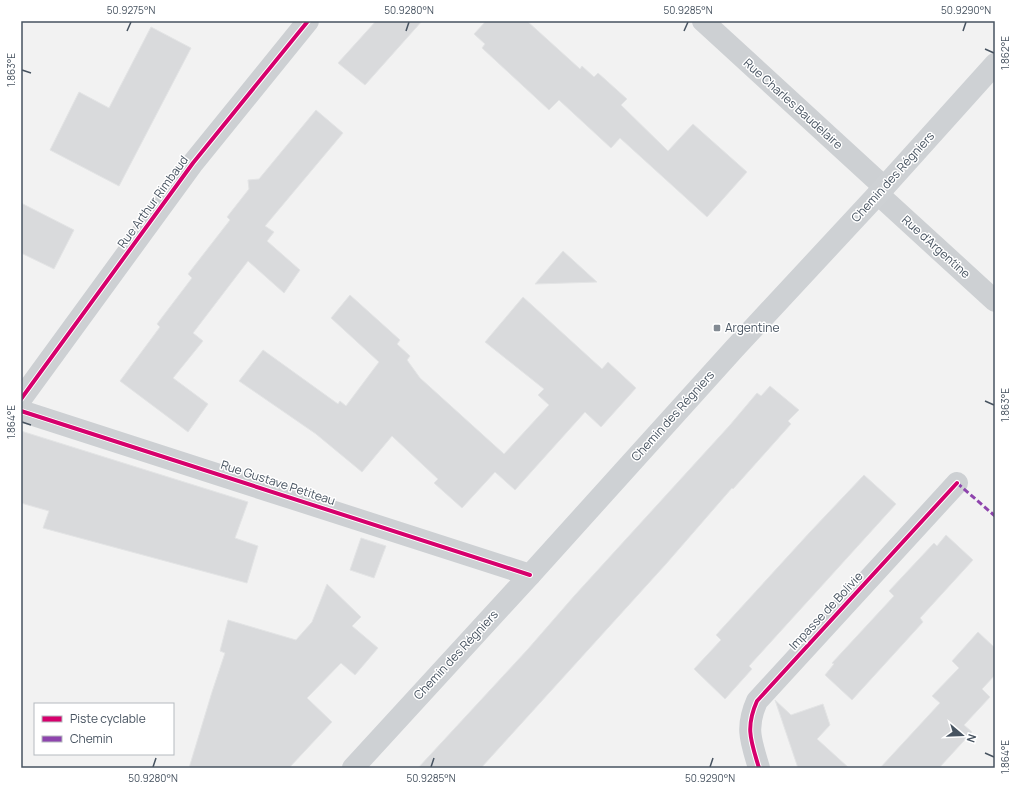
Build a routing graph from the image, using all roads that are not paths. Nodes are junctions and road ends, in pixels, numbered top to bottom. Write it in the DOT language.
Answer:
graph roads {
  1 [pos="308,21"];
  2 [pos="702,21"];
  3 [pos="995,64"];
  4 [pos="881,190"];
  5 [pos="995,301"];
  6 [pos="21,399"];
  7 [pos="21,411"];
  8 [pos="957,483"];
  9 [pos="530,575"];
  10 [pos="353,768"];
  11 [pos="759,768"];
  1 -- 6 [label="street, Rue Arthur Rimbaud"];
  2 -- 4 [label="street, Rue Charles Baudelaire"];
  3 -- 4 [label="main road, Chemin des Régniers"];
  4 -- 5 [label="street, Rue d'Argentine"];
  4 -- 9 [label="main road, Chemin des Régniers"];
  7 -- 9 [label="street, Rue Gustave Petiteau"];
  8 -- 11 [label="street, Impasse de Bolivie"];
  9 -- 10 [label="main road, Chemin des Régniers"];
}
